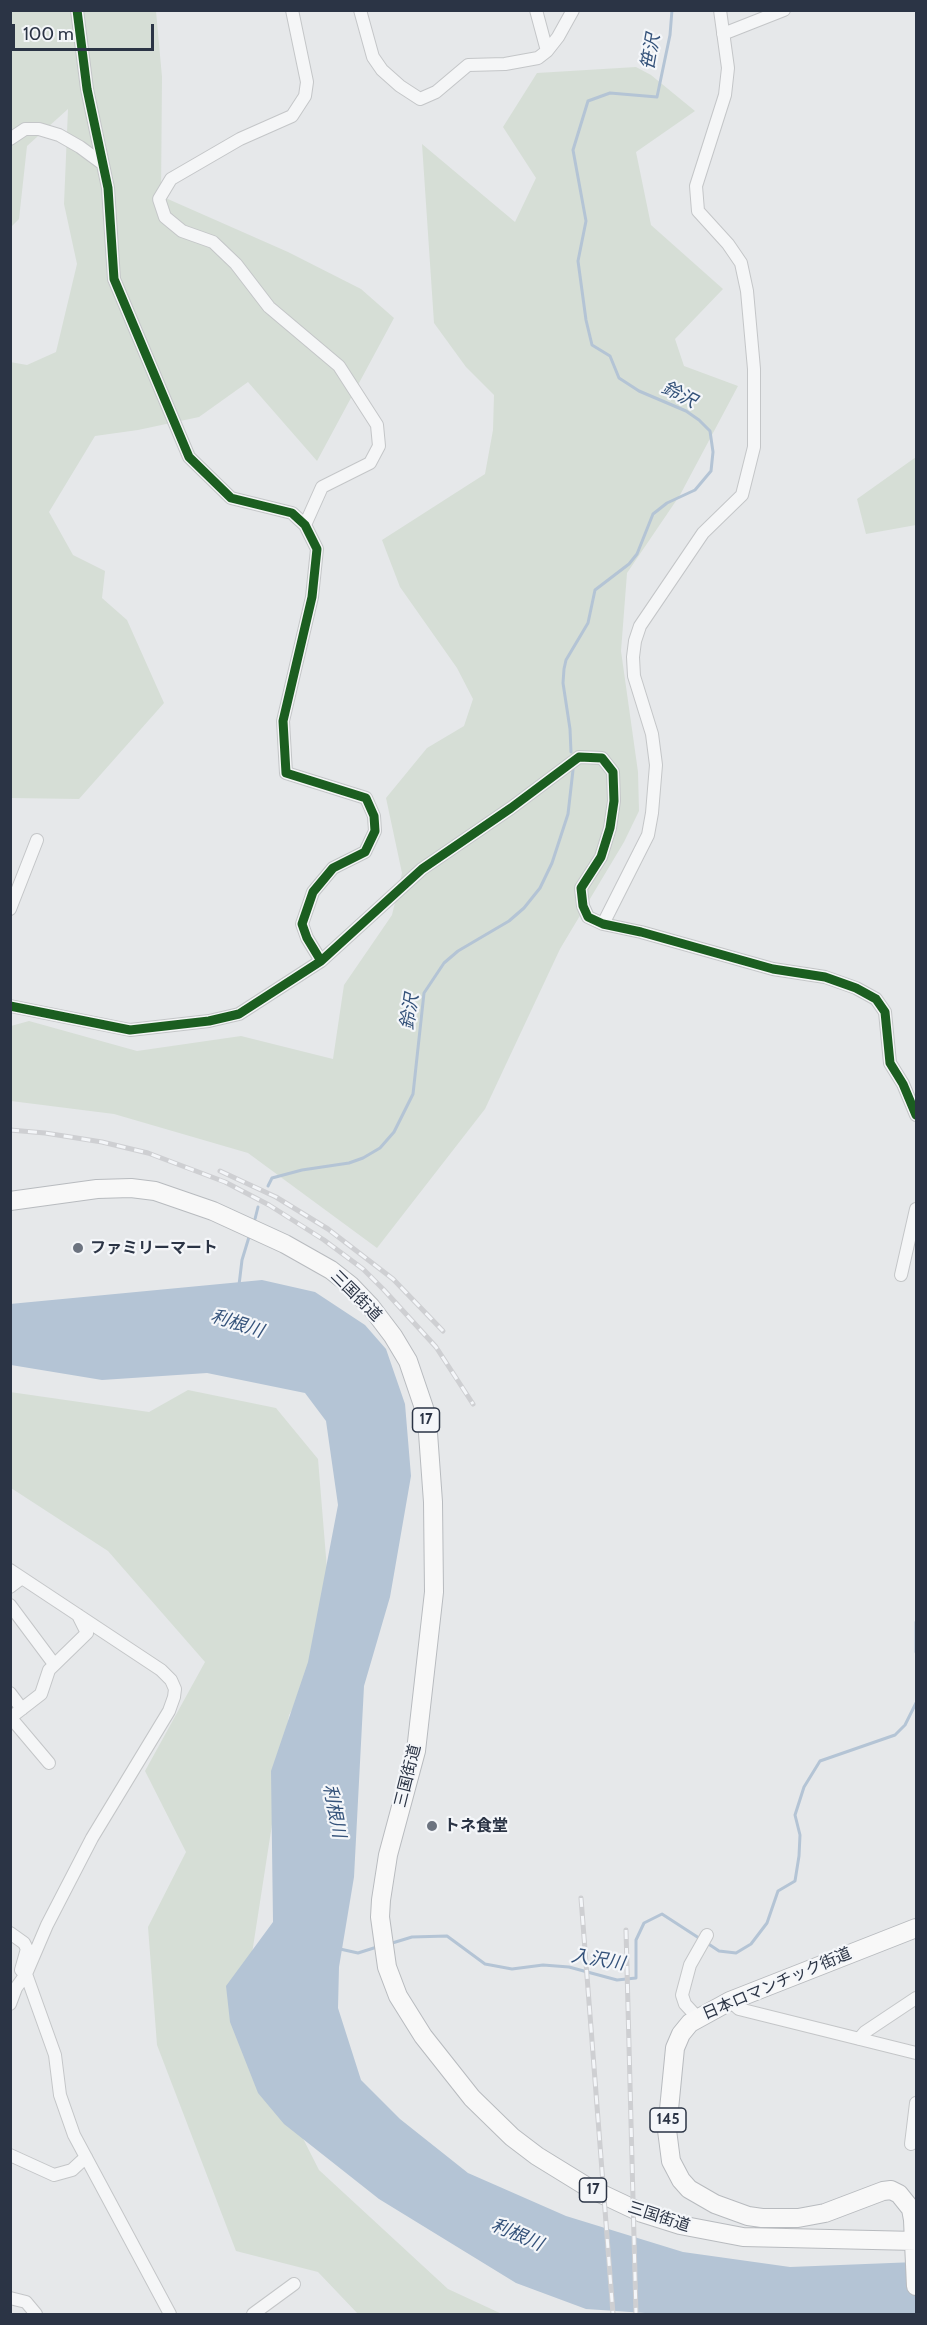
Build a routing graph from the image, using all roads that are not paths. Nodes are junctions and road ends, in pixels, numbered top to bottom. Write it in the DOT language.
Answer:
graph roads {
  1 [pos="77,10"];
  2 [pos="292,10"];
  3 [pos="360,10"];
  4 [pos="536,10"];
  5 [pos="573,10"];
  6 [pos="720,10"];
  7 [pos="784,10"];
  8 [pos="723,34"];
  9 [pos="547,51"];
  10 [pos="10,139"];
  11 [pos="103,164"];
  12 [pos="305,525"];
  13 [pos="37,840"];
  14 [pos="10,909"];
  15 [pos="603,924"];
  16 [pos="321,961"];
  17 [pos="10,1006"];
  18 [pos="916,1115"];
  19 [pos="10,1201"];
  20 [pos="916,1209"];
  21 [pos="901,1275"];
  22 [pos="10,1570"];
  23 [pos="22,1578"];
  24 [pos="10,1587"];
  25 [pos="10,1605"];
  26 [pos="77,1614"];
  27 [pos="54,1665"];
  28 [pos="10,1693"];
  29 [pos="22,1709"];
  30 [pos="11,1718"];
  31 [pos="49,1763"];
  32 [pos="916,1928"];
  33 [pos="10,1933"];
  34 [pos="704,1941"];
  35 [pos="26,1974"];
  36 [pos="916,1998"];
  37 [pos="730,2001"];
  38 [pos="10,2004"];
  39 [pos="697,2017"];
  40 [pos="859,2039"];
  41 [pos="916,2053"];
  42 [pos="916,2103"];
  43 [pos="911,2144"];
  44 [pos="10,2155"];
  45 [pos="86,2157"];
  46 [pos="916,2242"];
  47 [pos="916,2263"];
  48 [pos="294,2284"];
  49 [pos="916,2286"];
  50 [pos="10,2298"];
  51 [pos="36,2314"];
  52 [pos="170,2314"];
  53 [pos="253,2314"];
  1 -- 11 [label="street"];
  2 -- 12 [label="street"];
  3 -- 9 [label="street"];
  4 -- 9 [label="street"];
  5 -- 9 [label="street"];
  6 -- 8 [label="street"];
  7 -- 8 [label="street"];
  8 -- 15 [label="street"];
  10 -- 11 [label="street"];
  11 -- 12 [label="street"];
  12 -- 16 [label="street"];
  13 -- 14 [label="street"];
  15 -- 16 [label="street"];
  15 -- 18 [label="street"];
  16 -- 17 [label="street"];
  19 -- 46 [label="highway, 三国街道 / 17"];
  20 -- 21 [label="street"];
  22 -- 23 [label="street"];
  23 -- 24 [label="street"];
  23 -- 26 [label="street"];
  25 -- 27 [label="street"];
  26 -- 27 [label="street"];
  26 -- 35 [label="street"];
  27 -- 29 [label="street"];
  28 -- 29 [label="street"];
  29 -- 30 [label="street"];
  30 -- 31 [label="street"];
  32 -- 37 [label="highway, 日本ロマンチック街道 / 145"];
  33 -- 35 [label="street"];
  34 -- 39 [label="street"];
  35 -- 38 [label="street"];
  35 -- 45 [label="street"];
  36 -- 40 [label="street"];
  37 -- 39 [label="highway, 日本ロマンチック街道 / 145"];
  37 -- 40 [label="street"];
  39 -- 46 [label="highway, 日本ロマンチック街道 / 145"];
  40 -- 41 [label="street"];
  42 -- 43 [label="street"];
  44 -- 45 [label="street"];
  45 -- 52 [label="street"];
  46 -- 47 [label="highway"];
  47 -- 49 [label="highway"];
  48 -- 53 [label="street"];
  50 -- 51 [label="street"];
}
